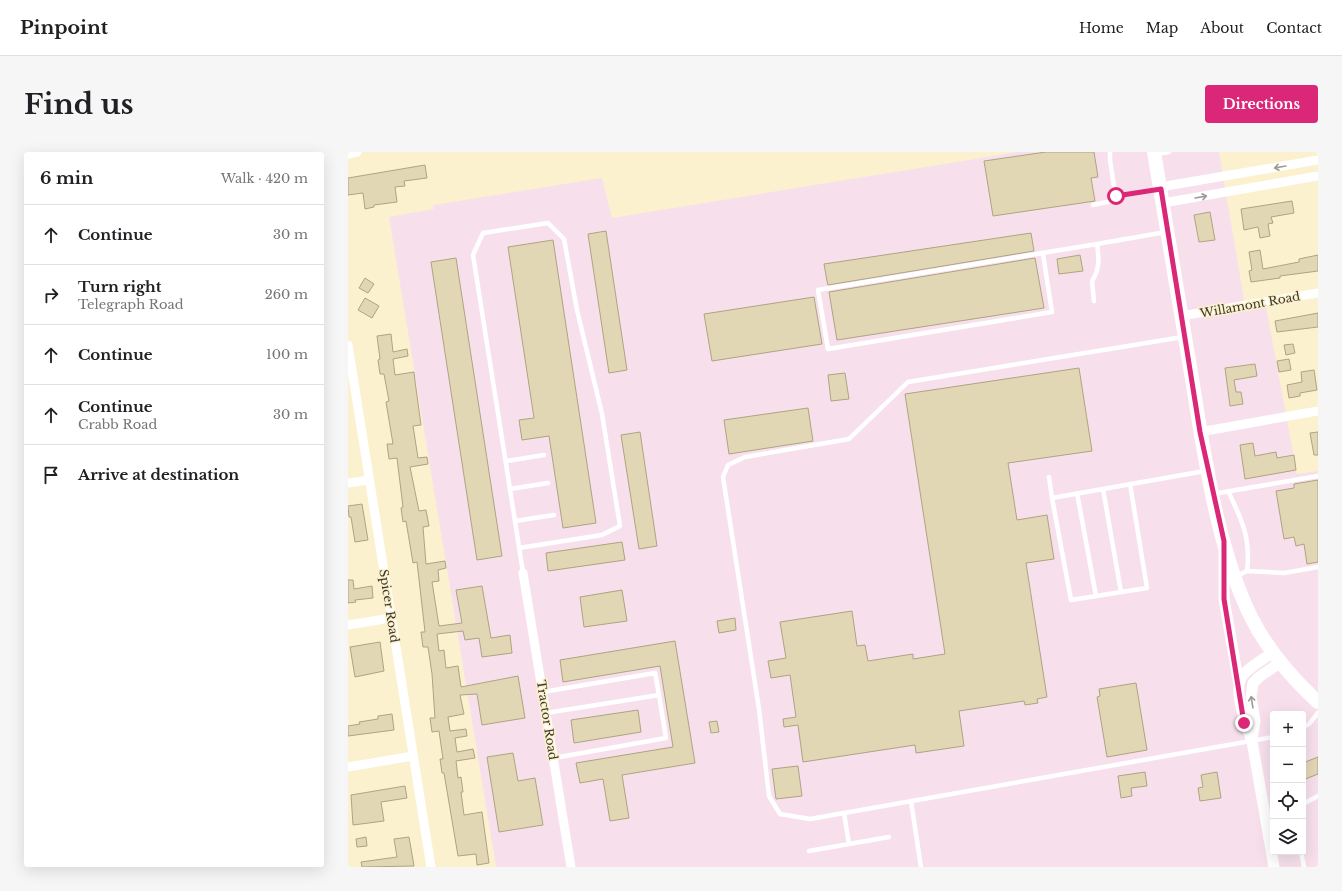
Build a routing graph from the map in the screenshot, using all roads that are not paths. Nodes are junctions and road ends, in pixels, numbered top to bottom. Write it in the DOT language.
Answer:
graph roads {
  1 [pos="357,152"];
  2 [pos="1110,152"];
  3 [pos="1159,153"];
  4 [pos="348,154"];
  5 [pos="1318,160"];
  6 [pos="1318,176"];
  7 [pos="1160,188"];
  8 [pos="1116,196"];
  9 [pos="1163,204"];
  10 [pos="1093,206"];
  11 [pos="1168,232"];
  12 [pos="1097,244"];
  13 [pos="1044,254"];
  14 [pos="1318,293"];
  15 [pos="1094,301"];
  16 [pos="1181,316"];
  17 [pos="1185,337"];
  18 [pos="348,345"];
  19 [pos="1318,411"];
  20 [pos="1200,432"];
  21 [pos="544,455"];
  22 [pos="506,461"];
  23 [pos="1208,471"];
  24 [pos="1318,476"];
  25 [pos="1049,477"];
  26 [pos="369,480"];
  27 [pos="348,483"];
  28 [pos="548,483"];
  29 [pos="1130,484"];
  30 [pos="510,489"];
  31 [pos="1103,489"];
  32 [pos="1228,491"];
  33 [pos="1077,493"];
  34 [pos="1213,494"];
  35 [pos="1052,498"];
  36 [pos="554,514"];
  37 [pos="515,521"];
  38 [pos="1224,541"];
  39 [pos="520,548"];
  40 [pos="1318,567"];
  41 [pos="523,573"];
  42 [pos="1241,574"];
  43 [pos="1121,592"];
  44 [pos="1096,596"];
  45 [pos="391,618"];
  46 [pos="348,625"];
  47 [pos="1277,657"];
  48 [pos="1239,686"];
  49 [pos="543,692"];
  50 [pos="659,694"];
  51 [pos="1318,702"];
  52 [pos="546,713"];
  53 [pos="1318,713"];
  54 [pos="1306,726"];
  55 [pos="1270,738"];
  56 [pos="1252,741"];
  57 [pos="413,756"];
  58 [pos="554,758"];
  59 [pos="348,767"];
  60 [pos="1318,796"];
  61 [pos="911,801"];
  62 [pos="1306,802"];
  63 [pos="844,813"];
  64 [pos="1270,819"];
  65 [pos="889,837"];
  66 [pos="849,844"];
  67 [pos="809,851"];
  68 [pos="1273,855"];
  69 [pos="1302,855"];
  70 [pos="431,867"];
  71 [pos="571,867"];
  72 [pos="921,867"];
  73 [pos="1274,867"];
  74 [pos="1304,867"];
  1 -- 4 [label="street"];
  2 -- 8 [label="lane"];
  3 -- 7 [label="main road"];
  5 -- 7 [label="street, one-way"];
  9 -- 6 [label="street, one-way"];
  7 -- 8 [label="lane"];
  7 -- 9 [label="main road"];
  8 -- 10 [label="lane"];
  9 -- 11 [label="main road"];
  11 -- 12 [label="lane"];
  11 -- 16 [label="main road"];
  12 -- 13 [label="lane"];
  12 -- 15 [label="lane"];
  13 -- 13 [label="lane"];
  14 -- 16 [label="street, Willamont Road"];
  16 -- 17 [label="main road"];
  17 -- 20 [label="main road"];
  17 -- 63 [label="lane"];
  18 -- 26 [label="street, Spicer Road"];
  19 -- 20 [label="street"];
  20 -- 23 [label="main road"];
  21 -- 22 [label="lane"];
  22 -- 30 [label="lane"];
  22 -- 39 [label="lane"];
  23 -- 29 [label="lane"];
  23 -- 34 [label="main road"];
  24 -- 32 [label="lane"];
  25 -- 35 [label="lane"];
  26 -- 27 [label="street"];
  26 -- 45 [label="street, Spicer Road"];
  28 -- 30 [label="lane"];
  29 -- 31 [label="lane"];
  29 -- 43 [label="lane"];
  30 -- 37 [label="lane"];
  31 -- 33 [label="lane"];
  31 -- 43 [label="lane"];
  32 -- 34 [label="lane"];
  32 -- 42 [label="lane"];
  33 -- 35 [label="lane"];
  33 -- 44 [label="lane"];
  34 -- 38 [label="main road"];
  35 -- 44 [label="lane"];
  36 -- 37 [label="lane"];
  37 -- 39 [label="lane"];
  38 -- 42 [label="main road"];
  38 -- 48 [label="street"];
  39 -- 41 [label="lane"];
  40 -- 42 [label="lane"];
  41 -- 49 [label="street, Tractor Road"];
  42 -- 47 [label="main road"];
  43 -- 44 [label="lane"];
  45 -- 46 [label="street"];
  45 -- 57 [label="street, Spicer Road"];
  47 -- 48 [label="street"];
  47 -- 51 [label="main road"];
  56 -- 47 [label="street, one-way"];
  48 -- 56 [label="street"];
  49 -- 50 [label="lane"];
  49 -- 52 [label="street, Tractor Road"];
  50 -- 52 [label="lane"];
  50 -- 58 [label="lane"];
  52 -- 58 [label="street, Tractor Road"];
  53 -- 54 [label="lane"];
  55 -- 56 [label="lane"];
  56 -- 61 [label="lane"];
  56 -- 64 [label="street"];
  57 -- 59 [label="street"];
  57 -- 70 [label="street, Spicer Road"];
  58 -- 71 [label="street, Tractor Road"];
  60 -- 62 [label="lane"];
  61 -- 63 [label="lane"];
  61 -- 72 [label="lane"];
  63 -- 66 [label="lane"];
  65 -- 66 [label="lane"];
  66 -- 67 [label="lane"];
  68 -- 73 [label="street"];
  69 -- 74 [label="lane"];
}
